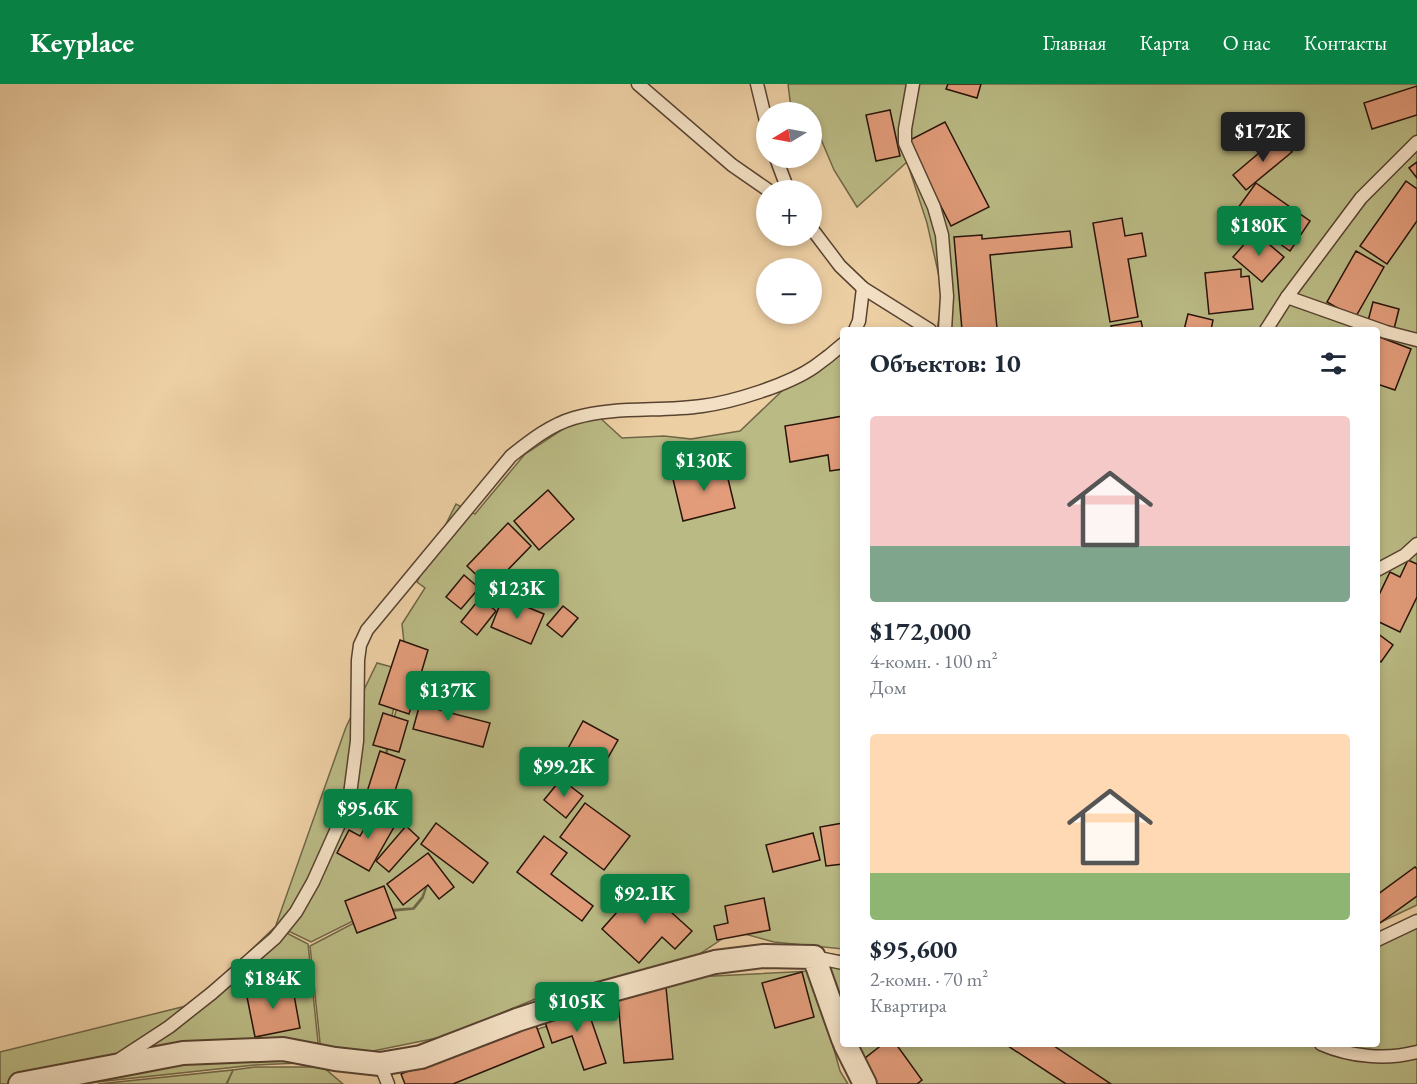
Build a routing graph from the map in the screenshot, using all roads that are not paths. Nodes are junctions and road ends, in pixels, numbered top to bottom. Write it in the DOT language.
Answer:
graph roads {
  1 [pos="638,84"];
  2 [pos="757,84"];
  3 [pos="913,84"];
  4 [pos="761,102"];
  5 [pos="1417,142"];
  6 [pos="756,182"];
  7 [pos="822,242"];
  8 [pos="863,288"];
  9 [pos="1287,297"];
  10 [pos="856,327"];
  11 [pos="925,327"];
  12 [pos="945,327"];
  13 [pos="1268,327"];
  14 [pos="1372,327"];
  15 [pos="1380,330"];
  16 [pos="1417,339"];
  17 [pos="840,346"];
  18 [pos="1417,544"];
  19 [pos="1380,568"];
  20 [pos="1417,921"];
  21 [pos="1380,939"];
  22 [pos="814,957"];
  23 [pos="840,962"];
  24 [pos="840,1031"];
  25 [pos="846,1047"];
  26 [pos="1331,1047"];
  27 [pos="1417,1052"];
  28 [pos="111,1065"];
  29 [pos="384,1074"];
  30 [pos="20,1084"];
  31 [pos="865,1084"];
  1 -- 6 [label="lane"];
  2 -- 4 [label="lane"];
  3 -- 12 [label="lane"];
  5 -- 9 [label="lane"];
  7 -- 8 [label="lane"];
  8 -- 10 [label="lane"];
  8 -- 11 [label="lane"];
  9 -- 13 [label="lane"];
  9 -- 14 [label="lane"];
  15 -- 16 [label="lane"];
  17 -- 28 [label="lane"];
  18 -- 19 [label="lane"];
  20 -- 21 [label="lane"];
  22 -- 23 [label="lane"];
  22 -- 24 [label="street"];
  22 -- 29 [label="street"];
  25 -- 31 [label="street"];
  26 -- 27 [label="lane"];
  28 -- 29 [label="street"];
  28 -- 30 [label="street"];
}
